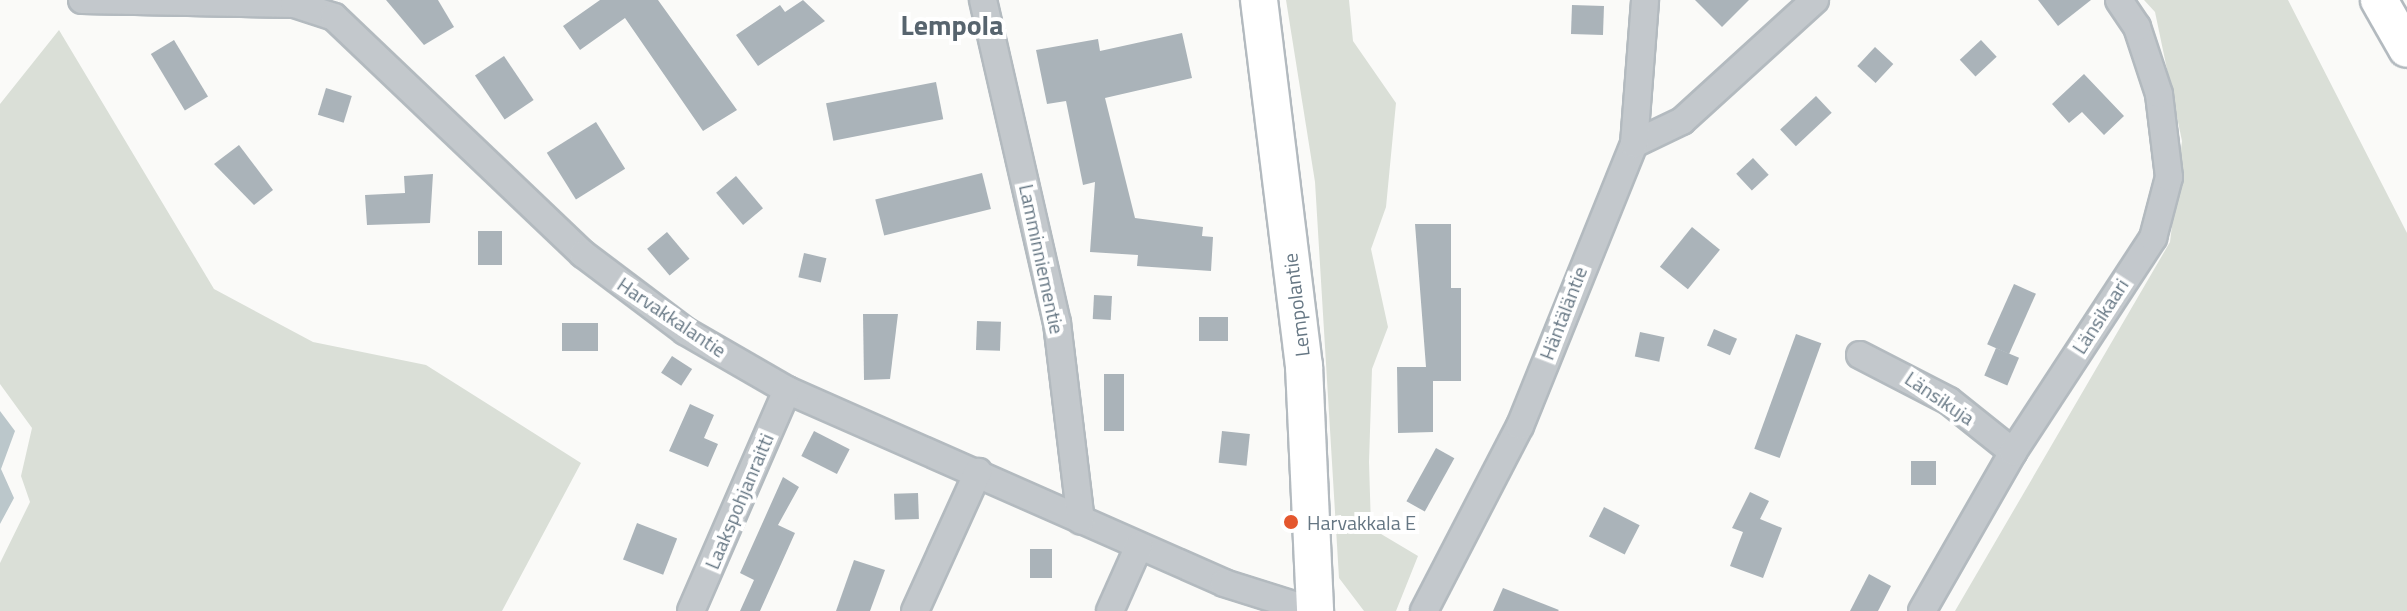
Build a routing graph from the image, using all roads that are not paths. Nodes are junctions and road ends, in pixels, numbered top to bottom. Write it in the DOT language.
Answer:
graph roads {
  1 [pos="82,0"];
  2 [pos="983,0"];
  3 [pos="1259,0"];
  4 [pos="1645,0"];
  5 [pos="1815,0"];
  6 [pos="2119,0"];
  7 [pos="2379,0"];
  8 [pos="338,9"];
  9 [pos="2407,49"];
  10 [pos="1634,144"];
  11 [pos="1860,355"];
  12 [pos="787,390"];
  13 [pos="2013,452"];
  14 [pos="978,472"];
  15 [pos="1081,521"];
  16 [pos="1139,546"];
  17 [pos="691,611"];
  18 [pos="915,611"];
  19 [pos="1110,611"];
  20 [pos="1314,611"];
  21 [pos="1424,611"];
  22 [pos="1922,611"];
  1 -- 8 [label="street, Harvakkalantie"];
  2 -- 15 [label="street, Lamminniementie"];
  3 -- 20 [label="street, Lempolantie"];
  4 -- 10 [label="street, Häntäläntie"];
  5 -- 10 [label="street"];
  6 -- 13 [label="street, Länsikaari"];
  7 -- 9 [label="street"];
  8 -- 12 [label="street, Harvakkalantie"];
  10 -- 21 [label="street, Häntäläntie"];
  11 -- 13 [label="street, Länsikuja"];
  12 -- 14 [label="street, Harvakkalantie"];
  12 -- 17 [label="street, Laakspohjanraitti"];
  13 -- 22 [label="street, Länsikaari"];
  14 -- 15 [label="street, Harvakkalantie"];
  14 -- 18 [label="street"];
  15 -- 16 [label="street, Harvakkalantie"];
  16 -- 19 [label="street"];
  16 -- 20 [label="street, Harvakkalantie"];
}
